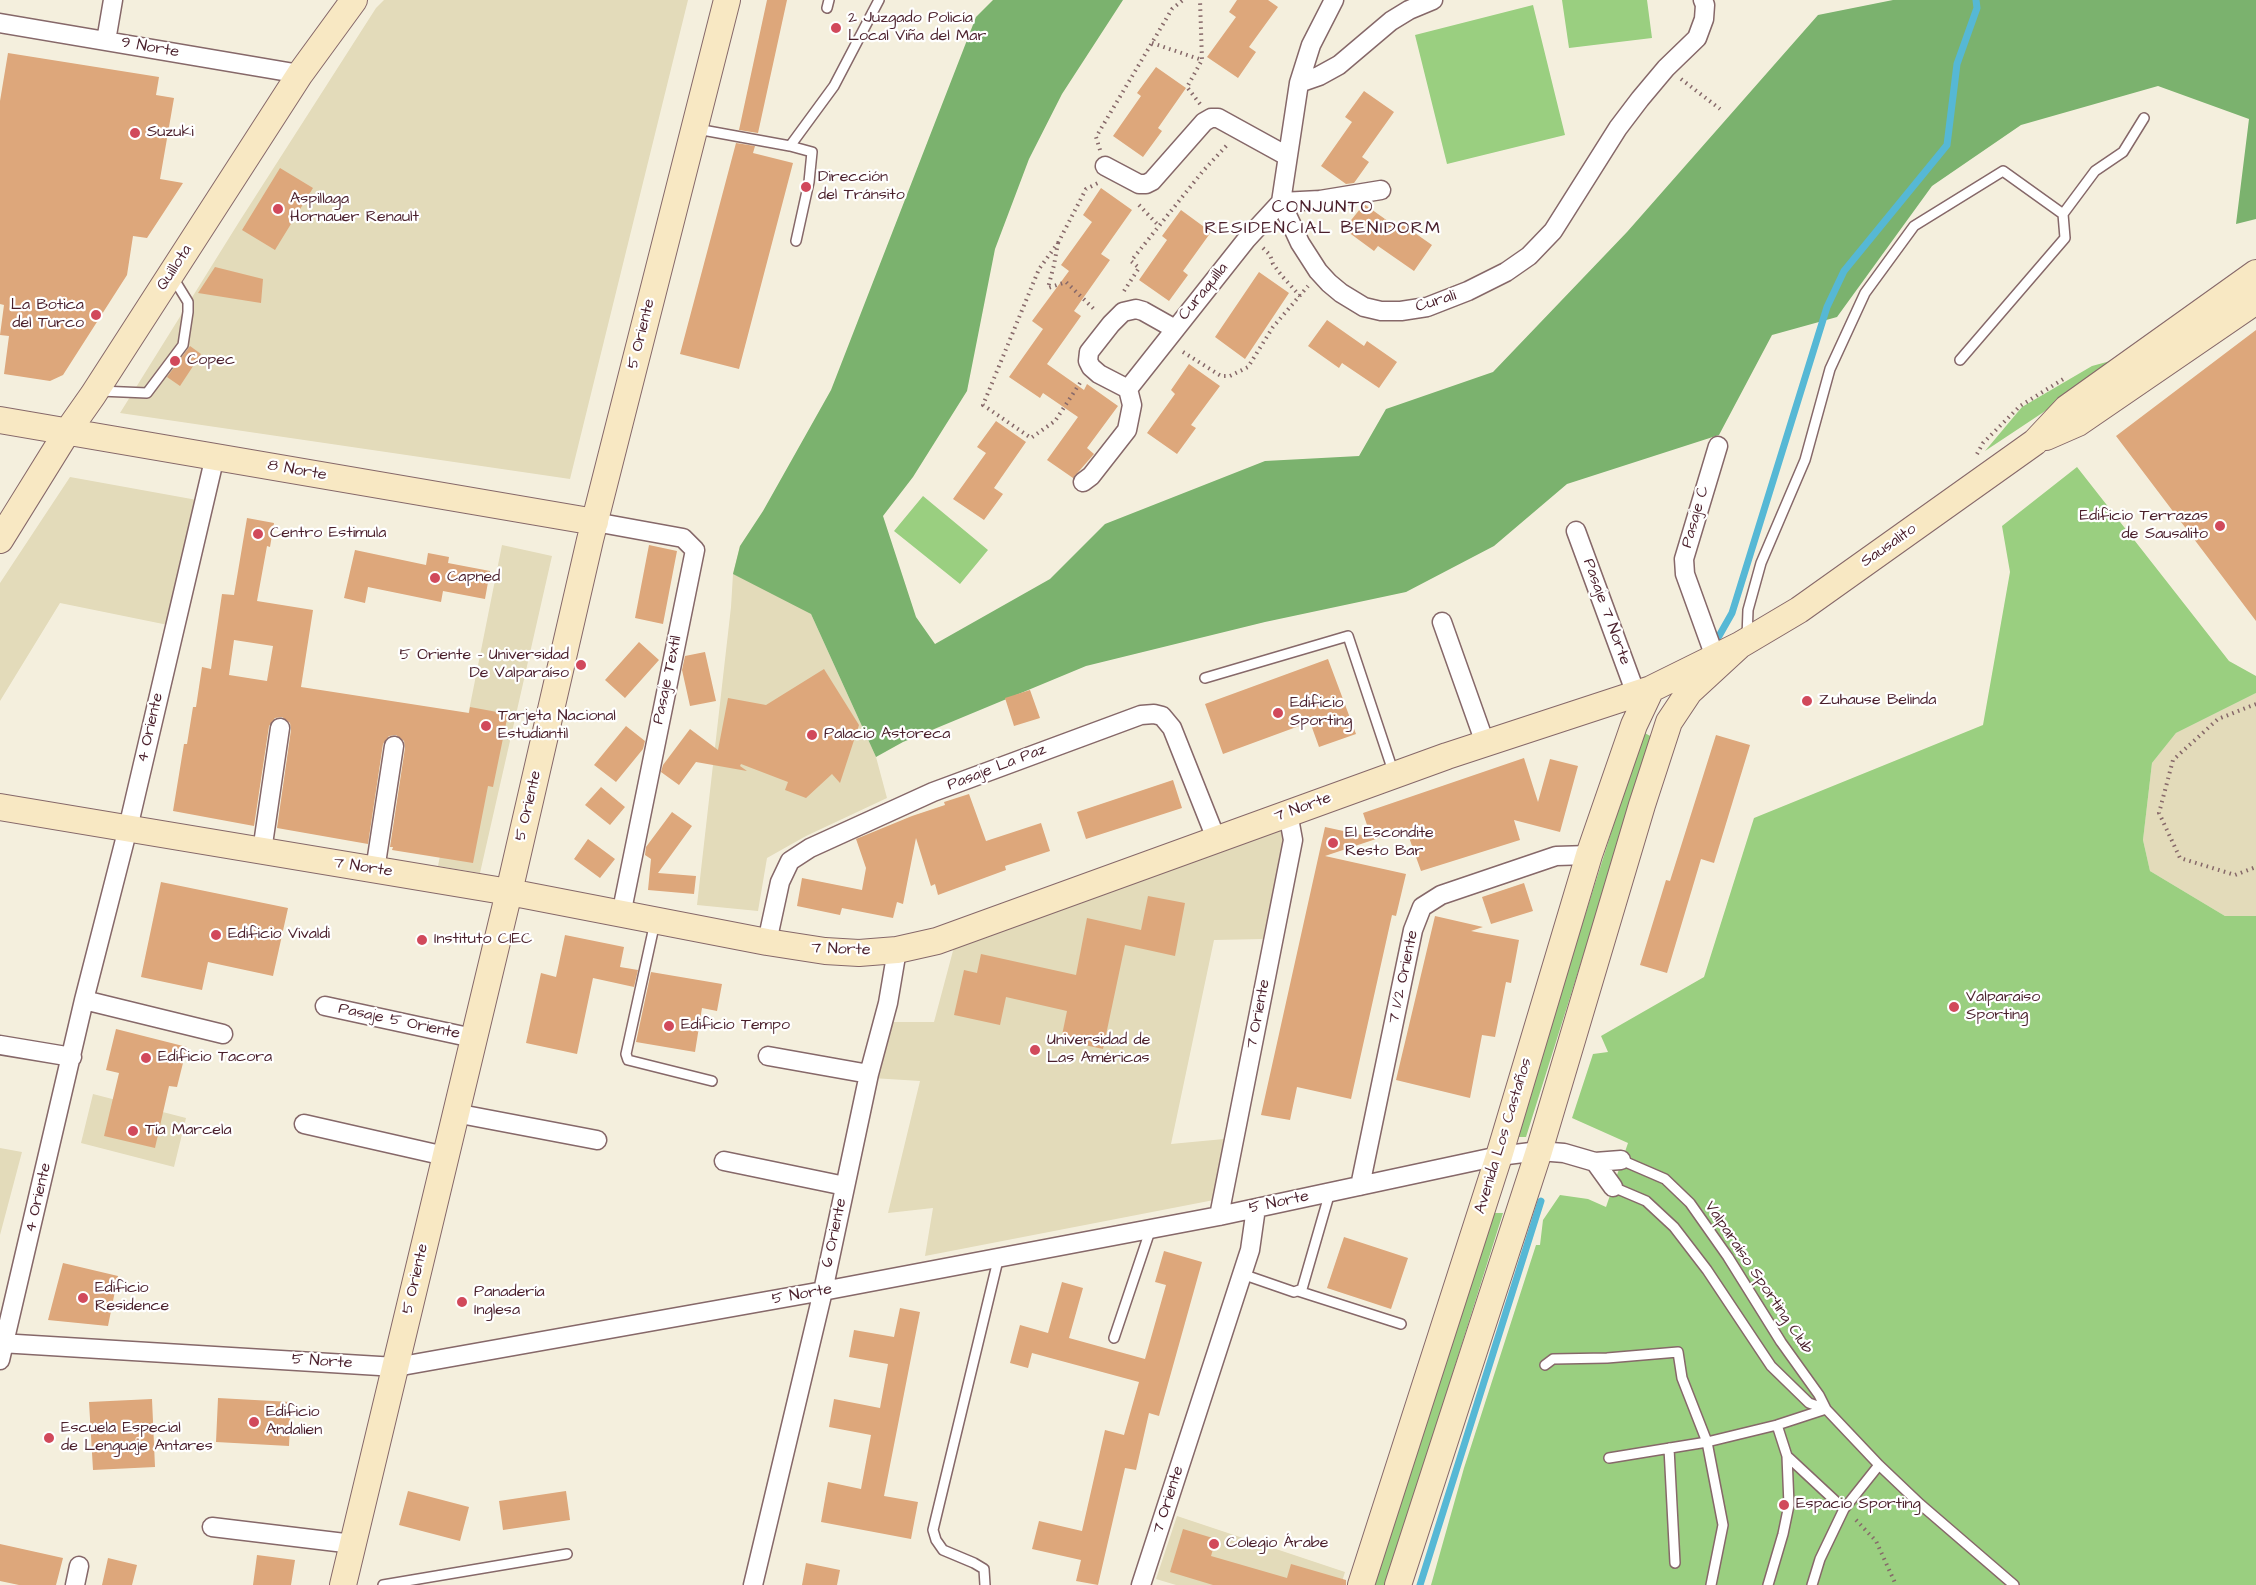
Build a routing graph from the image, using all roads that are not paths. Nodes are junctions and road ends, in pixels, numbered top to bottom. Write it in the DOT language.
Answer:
graph roads {
  1 [pos="113,0"];
  2 [pos="354,0"];
  3 [pos="727,0"];
  4 [pos="879,0"];
  5 [pos="1334,0"];
  6 [pos="1433,0"];
  7 [pos="1703,0"];
  8 [pos="0,22"];
  9 [pos="106,41"];
  10 [pos="300,74"];
  11 [pos="1299,83"];
  12 [pos="2144,118"];
  13 [pos="694,128"];
  14 [pos="790,146"];
  15 [pos="1287,156"];
  16 [pos="1105,166"];
  17 [pos="1382,190"];
  18 [pos="1281,202"];
  19 [pos="2063,214"];
  20 [pos="796,241"];
  21 [pos="2256,273"];
  22 [pos="171,274"];
  23 [pos="2256,301"];
  24 [pos="1175,329"];
  25 [pos="1960,360"];
  26 [pos="1128,389"];
  27 [pos="96,391"];
  28 [pos="0,420"];
  29 [pos="68,432"];
  30 [pos="2035,442"];
  31 [pos="1718,446"];
  32 [pos="215,456"];
  33 [pos="1083,482"];
  34 [pos="595,522"];
  35 [pos="1576,531"];
  36 [pos="0,540"];
  37 [pos="1442,622"];
  38 [pos="1743,642"];
  39 [pos="1715,657"];
  40 [pos="1206,678"];
  41 [pos="1643,691"];
  42 [pos="1669,722"];
  43 [pos="280,728"];
  44 [pos="1485,743"];
  45 [pos="394,746"];
  46 [pos="1395,775"];
  47 [pos="0,807"];
  48 [pos="1288,813"];
  49 [pos="128,828"];
  50 [pos="1217,841"];
  51 [pos="262,851"];
  52 [pos="1589,855"];
  53 [pos="375,870"];
  54 [pos="509,892"];
  55 [pos="621,915"];
  56 [pos="655,922"];
  57 [pos="766,942"];
  58 [pos="897,950"];
  59 [pos="84,1000"];
  60 [pos="325,1006"];
  61 [pos="223,1034"];
  62 [pos="472,1038"];
  63 [pos="0,1045"];
  64 [pos="768,1056"];
  65 [pos="72,1057"];
  66 [pos="869,1074"];
  67 [pos="712,1081"];
  68 [pos="455,1113"];
  69 [pos="304,1124"];
  70 [pos="597,1140"];
  71 [pos="1539,1152"];
  72 [pos="445,1156"];
  73 [pos="1499,1156"];
  74 [pos="1621,1160"];
  75 [pos="724,1161"];
  76 [pos="1595,1162"];
  77 [pos="845,1186"];
  78 [pos="1360,1186"];
  79 [pos="1613,1186"];
  80 [pos="1330,1192"];
  81 [pos="1256,1208"];
  82 [pos="1219,1216"];
  83 [pos="1151,1228"];
  84 [pos="999,1256"];
  85 [pos="1242,1274"];
  86 [pos="823,1291"];
  87 [pos="1298,1291"];
  88 [pos="1401,1324"];
  89 [pos="1114,1338"];
  90 [pos="1,1349"];
  91 [pos="1545,1365"];
  92 [pos="396,1367"];
  93 [pos="1826,1409"];
  94 [pos="1777,1425"];
  95 [pos="1707,1442"];
  96 [pos="1669,1448"];
  97 [pos="1787,1456"];
  98 [pos="1609,1458"];
  99 [pos="1879,1465"];
  100 [pos="1844,1509"];
  101 [pos="212,1527"];
  102 [pos="353,1544"];
  103 [pos="567,1554"];
  104 [pos="1675,1563"];
  105 [pos="79,1566"];
  106 [pos="75,1585"];
  107 [pos="343,1585"];
  108 [pos="382,1585"];
  109 [pos="753,1585"];
  110 [pos="985,1585"];
  111 [pos="1142,1585"];
  112 [pos="1361,1585"];
  113 [pos="1398,1585"];
  114 [pos="1711,1585"];
  115 [pos="1768,1585"];
  116 [pos="1812,1585"];
  117 [pos="2014,1585"];
  1 -- 9 [label="street"];
  2 -- 10 [label="main road, Quillota"];
  3 -- 13 [label="main road, 5 Oriente"];
  4 -- 14 [label="lane"];
  5 -- 11 [label="street"];
  6 -- 11 [label="street"];
  7 -- 18 [label="street, Curali"];
  8 -- 9 [label="street, 9 Norte"];
  9 -- 10 [label="street, 9 Norte"];
  10 -- 22 [label="main road, Quillota"];
  11 -- 15 [label="street"];
  12 -- 19 [label="lane"];
  13 -- 14 [label="lane"];
  13 -- 34 [label="main road, 5 Oriente"];
  14 -- 20 [label="lane"];
  15 -- 16 [label="street"];
  15 -- 18 [label="street"];
  17 -- 18 [label="street"];
  18 -- 24 [label="street, Curaquilla"];
  19 -- 25 [label="lane"];
  19 -- 38 [label="lane"];
  21 -- 30 [label="main road, Sausalito"];
  22 -- 27 [label="main road, Quillota"];
  22 -- 27 [label="lane"];
  23 -- 30 [label="main road, Sausalito"];
  24 -- 26 [label="street, Curaquilla"];
  24 -- 26 [label="street, Curaquilla"];
  26 -- 33 [label="street"];
  27 -- 29 [label="main road, Quillota"];
  28 -- 29 [label="main road, 8 Norte"];
  29 -- 32 [label="main road, 8 Norte"];
  29 -- 36 [label="main road, Quillota"];
  30 -- 38 [label="main road, Sausalito"];
  31 -- 39 [label="street, Pasaje C"];
  32 -- 34 [label="main road, 8 Norte"];
  32 -- 49 [label="street, 4 Oriente"];
  34 -- 54 [label="main road, 5 Oriente"];
  34 -- 55 [label="street, Pasaje Textil"];
  35 -- 41 [label="street, Pasaje 7 Norte"];
  37 -- 44 [label="street"];
  38 -- 39 [label="main road, Sausalito"];
  38 -- 42 [label="main road, Sausalito"];
  39 -- 41 [label="main road, Sausalito"];
  40 -- 46 [label="lane"];
  41 -- 42 [label="main road"];
  41 -- 44 [label="main road, 7 Norte"];
  41 -- 52 [label="main road, Avenida Los Castaños"];
  42 -- 71 [label="main road"];
  43 -- 51 [label="street"];
  44 -- 46 [label="main road, 7 Norte"];
  45 -- 53 [label="street"];
  46 -- 48 [label="main road, 7 Norte"];
  47 -- 49 [label="main road, 7 Norte"];
  48 -- 50 [label="main road, 7 Norte"];
  48 -- 82 [label="street, 7 Oriente"];
  49 -- 51 [label="main road, 7 Norte"];
  49 -- 59 [label="street, 4 Oriente"];
  50 -- 57 [label="street, Pasaje La Paz"];
  50 -- 58 [label="main road, 7 Norte"];
  51 -- 53 [label="main road, 7 Norte"];
  52 -- 73 [label="main road, Avenida Los Castaños"];
  52 -- 78 [label="street, 7 1/2 Oriente"];
  53 -- 54 [label="main road, 7 Norte"];
  54 -- 55 [label="main road, 7 Norte"];
  54 -- 62 [label="main road, 5 Oriente"];
  55 -- 56 [label="main road, 7 Norte"];
  56 -- 57 [label="main road, 7 Norte"];
  56 -- 67 [label="lane"];
  57 -- 58 [label="main road, 7 Norte"];
  58 -- 66 [label="street, 6 Oriente"];
  59 -- 61 [label="street"];
  59 -- 65 [label="street, 4 Oriente"];
  60 -- 62 [label="street, Pasaje 5 Oriente"];
  62 -- 68 [label="main road, 5 Oriente"];
  63 -- 65 [label="street"];
  64 -- 66 [label="street"];
  65 -- 90 [label="street, 4 Oriente"];
  66 -- 77 [label="street, 6 Oriente"];
  68 -- 70 [label="street"];
  68 -- 72 [label="main road, 5 Oriente"];
  69 -- 72 [label="street"];
  71 -- 73 [label="street, 5 Norte"];
  71 -- 76 [label="street, 5 Norte"];
  71 -- 113 [label="main road"];
  72 -- 92 [label="main road, 5 Oriente"];
  73 -- 78 [label="street, 5 Norte"];
  73 -- 112 [label="main road, Avenida Los Castaños"];
  74 -- 76 [label="street, 5 Norte"];
  74 -- 93 [label="lane, Valparaíso Sporting Club"];
  75 -- 77 [label="street"];
  76 -- 79 [label="street"];
  77 -- 86 [label="street, 6 Oriente"];
  78 -- 80 [label="street, 5 Norte"];
  79 -- 93 [label="lane, Valparaíso Sporting Club"];
  80 -- 81 [label="street, 5 Norte"];
  80 -- 87 [label="lane"];
  81 -- 82 [label="street, 5 Norte"];
  81 -- 85 [label="street, 7 Oriente"];
  82 -- 83 [label="street, 5 Norte"];
  83 -- 84 [label="street, 5 Norte"];
  83 -- 89 [label="lane"];
  84 -- 86 [label="street, 5 Norte"];
  84 -- 110 [label="lane"];
  85 -- 87 [label="lane"];
  85 -- 111 [label="street, 7 Oriente"];
  86 -- 92 [label="street, 5 Norte"];
  86 -- 109 [label="street, 6 Oriente"];
  87 -- 88 [label="lane"];
  90 -- 92 [label="street, 5 Norte"];
  91 -- 95 [label="lane"];
  92 -- 102 [label="main road, 5 Oriente"];
  93 -- 94 [label="lane"];
  93 -- 99 [label="lane, Valparaíso Sporting Club"];
  94 -- 95 [label="lane"];
  94 -- 97 [label="lane"];
  95 -- 96 [label="lane"];
  95 -- 114 [label="lane"];
  96 -- 98 [label="lane"];
  96 -- 104 [label="lane"];
  97 -- 100 [label="lane"];
  97 -- 115 [label="lane"];
  99 -- 100 [label="lane"];
  99 -- 117 [label="lane, Valparaíso Sporting Club"];
  100 -- 116 [label="lane"];
  101 -- 102 [label="street"];
  102 -- 107 [label="main road, 5 Oriente"];
  103 -- 108 [label="lane"];
  105 -- 106 [label="street"];
}
